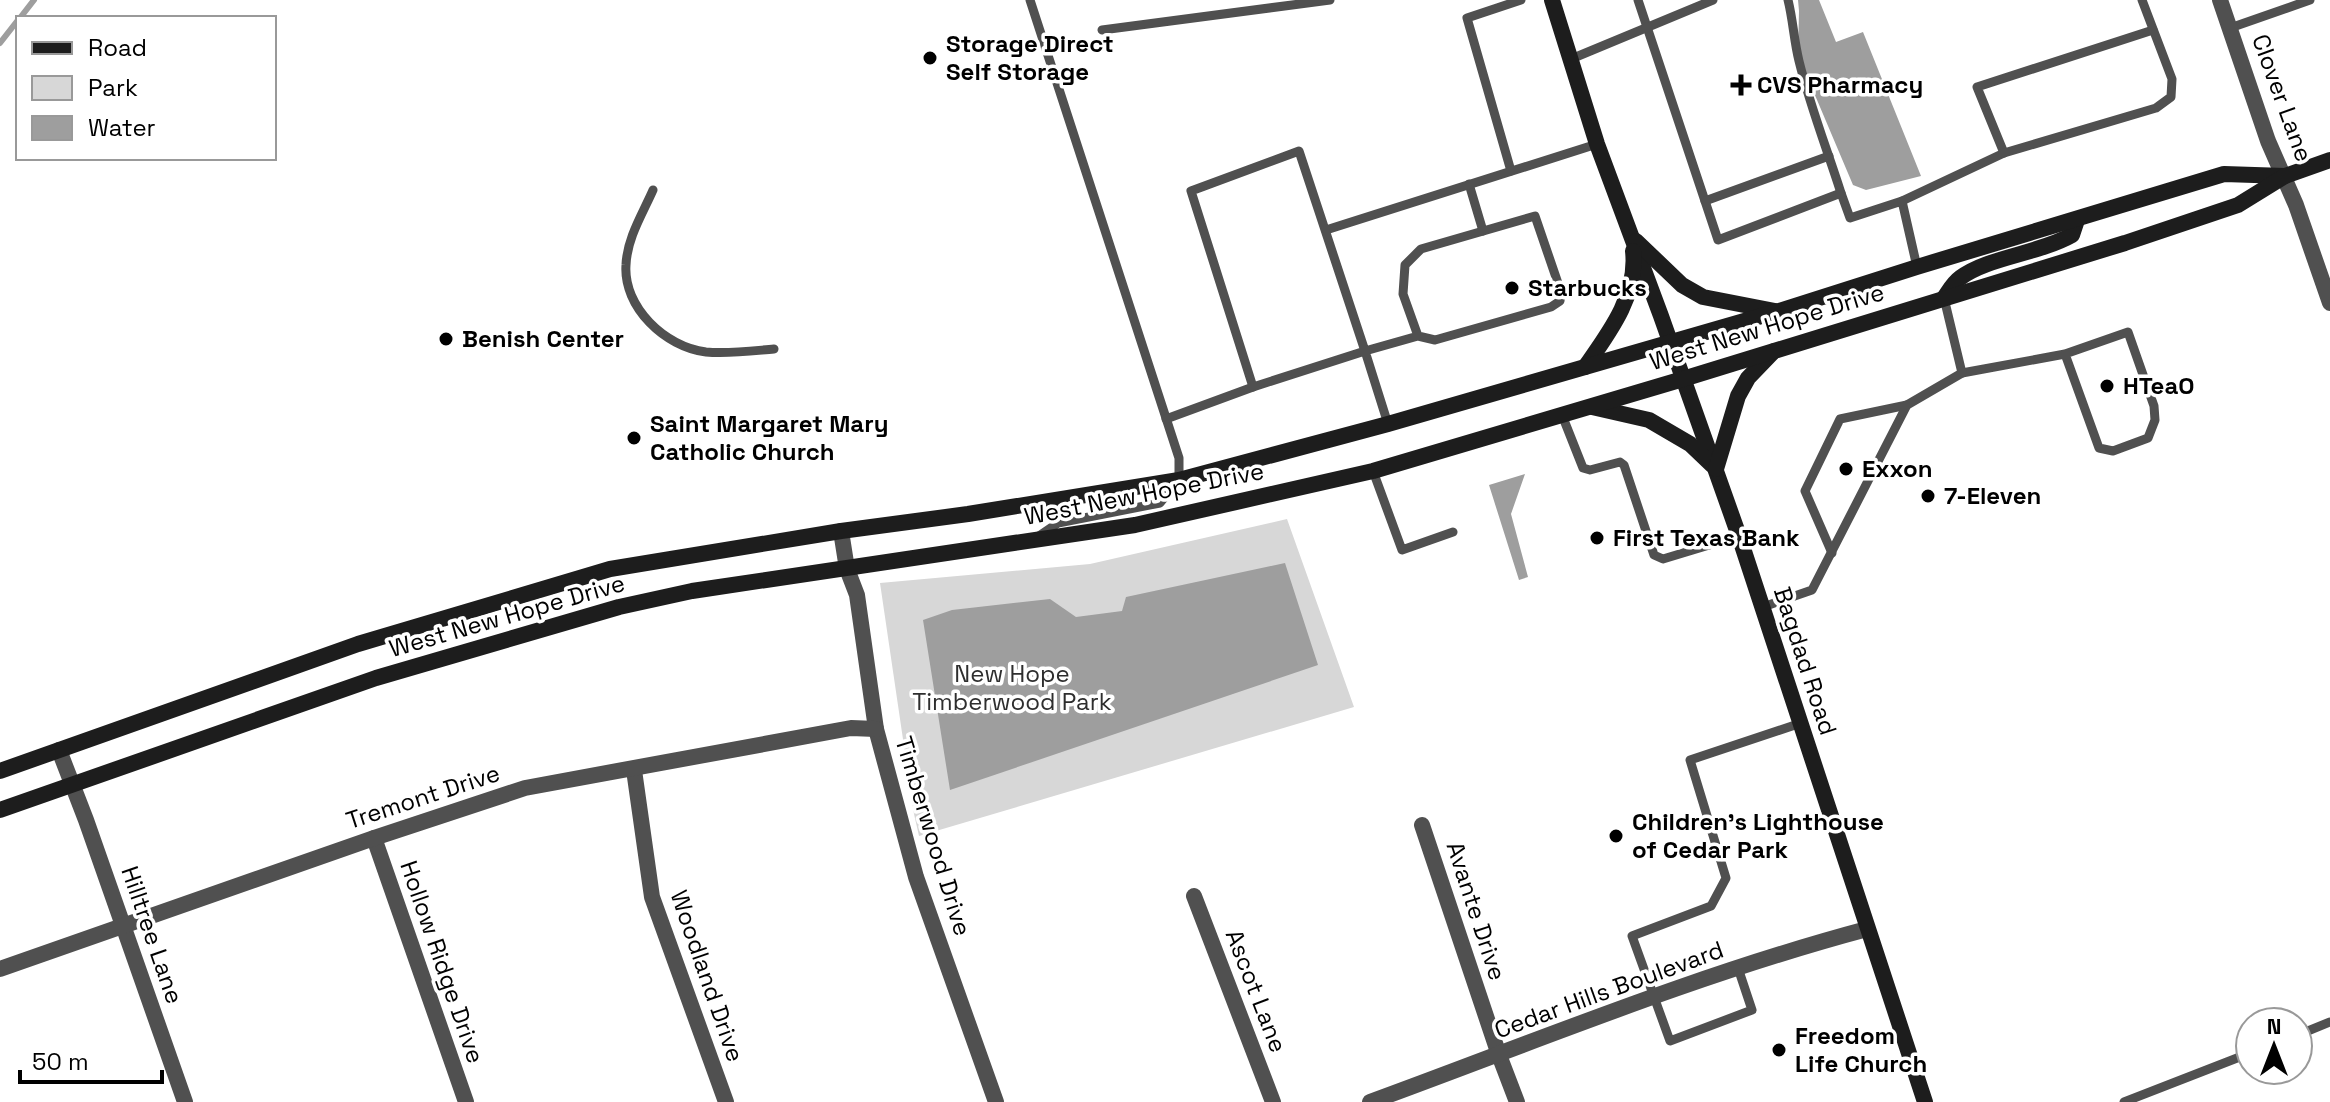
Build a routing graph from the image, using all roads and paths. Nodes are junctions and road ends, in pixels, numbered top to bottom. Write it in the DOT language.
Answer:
graph roads {
  1 [pos="1030,0"];
  2 [pos="1330,0"];
  3 [pos="1521,0"];
  4 [pos="1552,0"];
  5 [pos="1638,0"];
  6 [pos="1713,0"];
  7 [pos="1788,0"];
  8 [pos="2142,0"];
  9 [pos="2220,0"];
  10 [pos="2310,0"];
  11 [pos="1647,27"];
  12 [pos="2230,28"];
  13 [pos="1102,30"];
  14 [pos="2153,30"];
  15 [pos="1571,59"];
  16 [pos="1597,144"];
  17 [pos="2004,153"];
  18 [pos="1829,156"];
  19 [pos="2330,160"];
  20 [pos="1511,171"];
  21 [pos="2285,176"];
  22 [pos="1469,184"];
  23 [pos="653,190"];
  24 [pos="1841,193"];
  25 [pos="1705,201"];
  26 [pos="1902,201"];
  27 [pos="2077,220"];
  28 [pos="1326,230"];
  29 [pos="1483,231"];
  30 [pos="1632,238"];
  31 [pos="1917,267"];
  32 [pos="1944,298"];
  33 [pos="2330,303"];
  34 [pos="1779,311"];
  35 [pos="1418,336"];
  36 [pos="1671,343"];
  37 [pos="774,349"];
  38 [pos="1775,349"];
  39 [pos="1365,351"];
  40 [pos="2065,354"];
  41 [pos="1585,367"];
  42 [pos="1962,373"];
  43 [pos="1683,379"];
  44 [pos="1253,387"];
  45 [pos="1907,405"];
  46 [pos="1589,407"];
  47 [pos="1562,415"];
  48 [pos="1166,419"];
  49 [pos="1388,424"];
  50 [pos="1716,469"];
  51 [pos="1373,471"];
  52 [pos="1179,480"];
  53 [pos="841,531"];
  54 [pos="1453,532"];
  55 [pos="1739,536"];
  56 [pos="1032,541"];
  57 [pos="1832,553"];
  58 [pos="847,569"];
  59 [pos="1763,607"];
  60 [pos="1801,723"];
  61 [pos="876,729"];
  62 [pos="59,750"];
  63 [pos="634,770"];
  64 [pos="0,771"];
  65 [pos="72,785"];
  66 [pos="0,810"];
  67 [pos="1422,825"];
  68 [pos="374,838"];
  69 [pos="1194,896"];
  70 [pos="123,925"];
  71 [pos="1867,929"];
  72 [pos="1738,968"];
  73 [pos="0,969"];
  74 [pos="1655,998"];
  75 [pos="1499,1055"];
  76 [pos="2234,1059"];
  77 [pos="185,1102"];
  78 [pos="466,1102"];
  79 [pos="726,1102"];
  80 [pos="996,1102"];
  81 [pos="1273,1102"];
  82 [pos="1370,1102"];
  83 [pos="1517,1102"];
  84 [pos="1925,1102"];
  85 [pos="2124,1102"];
  1 -- 48 [label="lane"];
  2 -- 13 [label="lane"];
  3 -- 20 [label="lane"];
  4 -- 15 [label="main road, Bagdad Road"];
  5 -- 11 [label="lane"];
  6 -- 11 [label="lane"];
  7 -- 18 [label="lane"];
  8 -- 14 [label="lane"];
  9 -- 12 [label="street, Clover Lane"];
  10 -- 12 [label="lane"];
  11 -- 15 [label="lane"];
  11 -- 25 [label="lane"];
  12 -- 21 [label="street, Clover Lane"];
  14 -- 17 [label="lane"];
  14 -- 17 [label="lane"];
  15 -- 16 [label="main road, Bagdad Road"];
  16 -- 20 [label="lane"];
  16 -- 30 [label="main road, Bagdad Road"];
  17 -- 26 [label="lane"];
  18 -- 24 [label="lane"];
  18 -- 25 [label="lane"];
  19 -- 21 [label="main road, West New Hope Drive"];
  20 -- 22 [label="lane"];
  21 -- 27 [label="main road, West New Hope Drive"];
  21 -- 32 [label="main road, West New Hope Drive"];
  21 -- 33 [label="street, Clover Lane"];
  22 -- 28 [label="lane"];
  22 -- 29 [label="lane"];
  23 -- 37 [label="lane"];
  24 -- 25 [label="lane"];
  24 -- 26 [label="lane"];
  26 -- 31 [label="lane"];
  27 -- 31 [label="main road, West New Hope Drive"];
  27 -- 32 [label="main road"];
  28 -- 39 [label="lane"];
  28 -- 44 [label="lane"];
  29 -- 35 [label="lane"];
  29 -- 35 [label="lane"];
  30 -- 34 [label="main road"];
  30 -- 36 [label="main road, Bagdad Road"];
  30 -- 41 [label="main road"];
  31 -- 34 [label="main road, West New Hope Drive"];
  32 -- 38 [label="main road, West New Hope Drive"];
  32 -- 42 [label="lane"];
  34 -- 36 [label="main road, West New Hope Drive"];
  35 -- 39 [label="lane"];
  36 -- 41 [label="main road, West New Hope Drive"];
  36 -- 43 [label="main road, Bagdad Road"];
  38 -- 43 [label="main road, West New Hope Drive"];
  38 -- 50 [label="main road"];
  39 -- 44 [label="lane"];
  39 -- 49 [label="lane"];
  40 -- 40 [label="lane"];
  40 -- 42 [label="lane"];
  41 -- 49 [label="main road, West New Hope Drive"];
  42 -- 45 [label="lane"];
  43 -- 46 [label="main road, West New Hope Drive"];
  43 -- 50 [label="main road, Bagdad Road"];
  44 -- 48 [label="lane"];
  45 -- 57 [label="lane"];
  45 -- 57 [label="lane"];
  46 -- 47 [label="main road, West New Hope Drive"];
  46 -- 50 [label="main road"];
  47 -- 51 [label="main road, West New Hope Drive"];
  47 -- 55 [label="lane"];
  48 -- 52 [label="lane"];
  49 -- 52 [label="main road, West New Hope Drive"];
  50 -- 55 [label="main road, Bagdad Road"];
  51 -- 54 [label="lane"];
  51 -- 56 [label="main road, West New Hope Drive"];
  52 -- 53 [label="main road, West New Hope Drive"];
  52 -- 56 [label="lane"];
  53 -- 58 [label="street, Timberwood Drive"];
  53 -- 62 [label="main road, West New Hope Drive"];
  55 -- 59 [label="main road, Bagdad Road"];
  56 -- 58 [label="main road, West New Hope Drive"];
  57 -- 59 [label="lane"];
  58 -- 61 [label="street, Timberwood Drive"];
  58 -- 65 [label="main road, West New Hope Drive"];
  59 -- 60 [label="main road, Bagdad Road"];
  60 -- 71 [label="main road, Bagdad Road"];
  60 -- 74 [label="lane"];
  61 -- 63 [label="street, Tremont Drive"];
  61 -- 80 [label="street, Timberwood Drive"];
  62 -- 64 [label="main road, West New Hope Drive"];
  62 -- 65 [label="street, Hilltree Lane"];
  63 -- 68 [label="street, Tremont Drive"];
  63 -- 79 [label="street, Woodland Drive"];
  65 -- 66 [label="main road, West New Hope Drive"];
  65 -- 70 [label="street, Hilltree Lane"];
  67 -- 75 [label="street, Avante Drive"];
  68 -- 70 [label="street, Tremont Drive"];
  68 -- 78 [label="street, Hollow Ridge Drive"];
  69 -- 81 [label="street, Ascot Lane"];
  70 -- 73 [label="street, Tremont Drive"];
  70 -- 77 [label="street, Hilltree Lane"];
  71 -- 72 [label="street, Cedar Hills Boulevard"];
  71 -- 84 [label="main road, Bagdad Road"];
  72 -- 74 [label="street, Cedar Hills Boulevard"];
  72 -- 74 [label="lane"];
  74 -- 75 [label="street, Cedar Hills Boulevard"];
  75 -- 82 [label="street, Cedar Hills Boulevard"];
  75 -- 83 [label="street, Avante Drive"];
  76 -- 85 [label="lane"];
}
